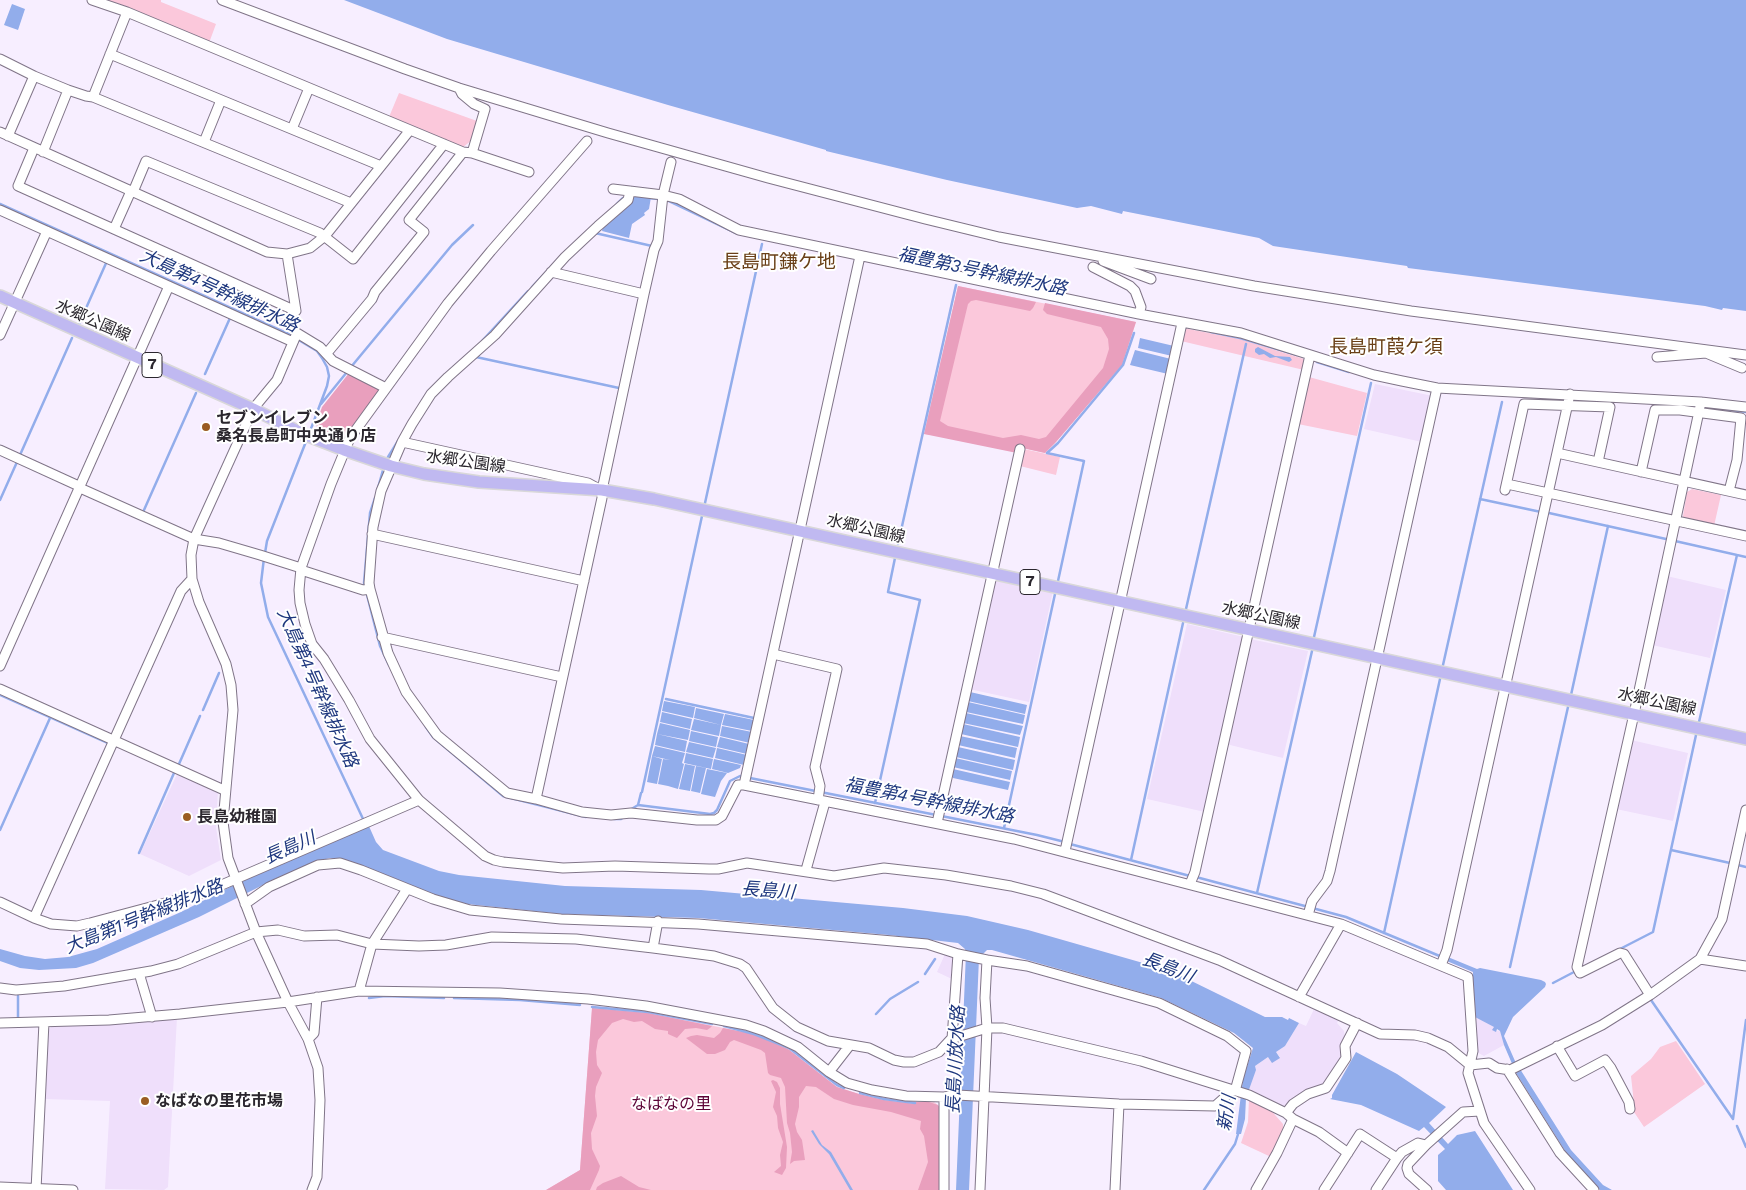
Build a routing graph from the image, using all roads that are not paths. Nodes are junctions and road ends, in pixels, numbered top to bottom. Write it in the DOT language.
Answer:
graph roads {
  1 [pos="92,0"];
  2 [pos="222,0"];
  3 [pos="127,12"];
  4 [pos="110,54"];
  5 [pos="0,58"];
  6 [pos="34,76"];
  7 [pos="309,88"];
  8 [pos="460,88"];
  9 [pos="68,90"];
  10 [pos="93,97"];
  11 [pos="221,100"];
  12 [pos="292,129"];
  13 [pos="410,130"];
  14 [pos="4,134"];
  15 [pos="587,141"];
  16 [pos="204,142"];
  17 [pos="444,144"];
  18 [pos="34,148"];
  19 [pos="43,152"];
  20 [pos="467,153"];
  21 [pos="671,162"];
  22 [pos="381,166"];
  23 [pos="529,172"];
  24 [pos="613,189"];
  25 [pos="630,191"];
  26 [pos="132,192"];
  27 [pos="663,194"];
  28 [pos="352,203"];
  29 [pos="0,210"];
  30 [pos="114,230"];
  31 [pos="47,231"];
  32 [pos="325,236"];
  33 [pos="287,254"];
  34 [pos="1096,255"];
  35 [pos="860,259"];
  36 [pos="1093,267"];
  37 [pos="551,272"];
  38 [pos="1151,279"];
  39 [pos="169,286"];
  40 [pos="644,294"];
  41 [pos="0,296"];
  42 [pos="14,303"];
  43 [pos="1140,314"];
  44 [pos="1182,325"];
  45 [pos="0,335"];
  46 [pos="294,339"];
  47 [pos="1707,352"];
  48 [pos="327,353"];
  49 [pos="1310,356"];
  50 [pos="1746,356"];
  51 [pos="1657,357"];
  52 [pos="136,358"];
  53 [pos="1742,368"];
  54 [pos="386,388"];
  55 [pos="1437,388"];
  56 [pos="1570,394"];
  57 [pos="1701,402"];
  58 [pos="1568,405"];
  59 [pos="1746,407"];
  60 [pos="253,409"];
  61 [pos="1699,414"];
  62 [pos="402,442"];
  63 [pos="0,450"];
  64 [pos="344,450"];
  65 [pos="1020,450"];
  66 [pos="1557,453"];
  67 [pos="1741,461"];
  68 [pos="1598,462"];
  69 [pos="391,466"];
  70 [pos="1641,472"];
  71 [pos="1684,481"];
  72 [pos="81,487"];
  73 [pos="602,490"];
  74 [pos="1729,491"];
  75 [pos="1549,493"];
  76 [pos="1746,495"];
  77 [pos="1675,520"];
  78 [pos="801,531"];
  79 [pos="372,534"];
  80 [pos="1746,536"];
  81 [pos="194,539"];
  82 [pos="301,569"];
  83 [pos="992,573"];
  84 [pos="192,579"];
  85 [pos="584,581"];
  86 [pos="367,590"];
  87 [pos="1121,602"];
  88 [pos="1248,630"];
  89 [pos="382,637"];
  90 [pos="773,654"];
  91 [pos="1378,658"];
  92 [pos="0,666"];
  93 [pos="562,677"];
  94 [pos="1506,686"];
  95 [pos="0,689"];
  96 [pos="1634,714"];
  97 [pos="1746,739"];
  98 [pos="114,742"];
  99 [pos="745,780"];
  100 [pos="224,790"];
  101 [pos="536,799"];
  102 [pos="419,800"];
  103 [pos="820,800"];
  104 [pos="1746,810"];
  105 [pos="938,818"];
  106 [pos="1065,849"];
  107 [pos="806,870"];
  108 [pos="234,878"];
  109 [pos="1190,884"];
  110 [pos="407,889"];
  111 [pos="0,902"];
  112 [pos="244,902"];
  113 [pos="1309,914"];
  114 [pos="34,918"];
  115 [pos="658,921"];
  116 [pos="1341,924"];
  117 [pos="256,932"];
  118 [pos="372,944"];
  119 [pos="653,948"];
  120 [pos="960,954"];
  121 [pos="1700,958"];
  122 [pos="985,959"];
  123 [pos="1443,960"];
  124 [pos="1746,966"];
  125 [pos="139,973"];
  126 [pos="0,988"];
  127 [pos="359,991"];
  128 [pos="1650,995"];
  129 [pos="317,997"];
  130 [pos="1299,997"];
  131 [pos="288,1002"];
  132 [pos="152,1016"];
  133 [pos="44,1022"];
  134 [pos="1357,1023"];
  135 [pos="0,1024"];
  136 [pos="985,1029"];
  137 [pos="955,1038"];
  138 [pos="308,1039"];
  139 [pos="850,1045"];
  140 [pos="1557,1046"];
  141 [pos="1470,1065"];
  142 [pos="1513,1068"];
  143 [pos="829,1072"];
  144 [pos="1236,1091"];
  145 [pos="981,1096"];
  146 [pos="944,1097"];
  147 [pos="1119,1104"];
  148 [pos="1630,1109"];
  149 [pos="1480,1111"];
  150 [pos="1290,1116"];
  151 [pos="1430,1142"];
  152 [pos="1348,1153"];
  153 [pos="1397,1158"];
  154 [pos="0,1187"];
  155 [pos="36,1189"];
  156 [pos="73,1190"];
  157 [pos="312,1190"];
  158 [pos="944,1190"];
  159 [pos="980,1190"];
  160 [pos="1115,1190"];
  161 [pos="1256,1190"];
  162 [pos="1324,1190"];
  163 [pos="1376,1190"];
  164 [pos="1427,1190"];
  165 [pos="1530,1190"];
  166 [pos="1594,1190"];
  1 -- 3 [label="street"];
  2 -- 8 [label="street"];
  3 -- 4 [label="street"];
  3 -- 7 [label="street"];
  4 -- 10 [label="street"];
  4 -- 11 [label="street"];
  5 -- 6 [label="street"];
  6 -- 9 [label="street"];
  6 -- 14 [label="street"];
  7 -- 12 [label="street"];
  7 -- 13 [label="street"];
  8 -- 20 [label="street"];
  8 -- 34 [label="street"];
  9 -- 10 [label="street"];
  9 -- 19 [label="street"];
  10 -- 16 [label="street"];
  11 -- 12 [label="street"];
  11 -- 16 [label="street"];
  12 -- 22 [label="street"];
  13 -- 17 [label="street"];
  13 -- 22 [label="street"];
  14 -- 18 [label="street"];
  15 -- 54 [label="street"];
  16 -- 28 [label="street"];
  17 -- 20 [label="street"];
  17 -- 32 [label="street"];
  18 -- 19 [label="street"];
  18 -- 30 [label="street"];
  19 -- 26 [label="street"];
  20 -- 23 [label="street"];
  20 -- 48 [label="street"];
  21 -- 27 [label="street"];
  22 -- 28 [label="street"];
  24 -- 25 [label="street"];
  25 -- 27 [label="street"];
  25 -- 37 [label="street"];
  26 -- 30 [label="street"];
  26 -- 32 [label="street"];
  26 -- 33 [label="street"];
  27 -- 35 [label="street"];
  27 -- 40 [label="street"];
  28 -- 32 [label="street"];
  29 -- 31 [label="street"];
  30 -- 33 [label="street"];
  31 -- 39 [label="street"];
  31 -- 42 [label="street"];
  32 -- 33 [label="street"];
  34 -- 38 [label="street"];
  34 -- 47 [label="street"];
  35 -- 43 [label="street"];
  35 -- 78 [label="street"];
  36 -- 43 [label="street"];
  37 -- 40 [label="street"];
  37 -- 62 [label="street"];
  39 -- 46 [label="street"];
  39 -- 52 [label="street"];
  40 -- 73 [label="street"];
  41 -- 42 [label="main road, 水郷公園線 / 7"];
  42 -- 45 [label="street"];
  42 -- 52 [label="main road, 水郷公園線 / 7"];
  43 -- 44 [label="street"];
  44 -- 49 [label="street"];
  44 -- 87 [label="street"];
  46 -- 48 [label="street"];
  46 -- 60 [label="street"];
  47 -- 50 [label="street"];
  47 -- 51 [label="street"];
  47 -- 53 [label="street"];
  48 -- 54 [label="street"];
  49 -- 55 [label="street"];
  49 -- 88 [label="street"];
  52 -- 60 [label="main road, 水郷公園線 / 7"];
  52 -- 72 [label="street"];
  54 -- 64 [label="street"];
  55 -- 56 [label="street"];
  55 -- 91 [label="street"];
  56 -- 57 [label="street"];
  56 -- 58 [label="street"];
  57 -- 59 [label="street"];
  57 -- 61 [label="street"];
  58 -- 66 [label="street"];
  58 -- 68 [label="street"];
  58 -- 75 [label="street"];
  60 -- 64 [label="main road, 水郷公園線 / 7"];
  60 -- 81 [label="street"];
  61 -- 67 [label="street"];
  61 -- 70 [label="street"];
  61 -- 71 [label="street"];
  62 -- 69 [label="street"];
  62 -- 73 [label="street"];
  63 -- 72 [label="street"];
  64 -- 69 [label="main road, 水郷公園線 / 7"];
  64 -- 82 [label="street"];
  65 -- 83 [label="street"];
  66 -- 68 [label="street"];
  66 -- 75 [label="street"];
  67 -- 74 [label="street"];
  68 -- 70 [label="street"];
  69 -- 73 [label="main road, 水郷公園線 / 7"];
  69 -- 79 [label="street"];
  70 -- 71 [label="street"];
  71 -- 74 [label="street"];
  71 -- 77 [label="street"];
  72 -- 81 [label="street"];
  72 -- 92 [label="street"];
  73 -- 78 [label="main road, 水郷公園線 / 7"];
  73 -- 85 [label="street"];
  74 -- 76 [label="street"];
  75 -- 77 [label="street"];
  75 -- 94 [label="street"];
  77 -- 80 [label="street"];
  77 -- 96 [label="street"];
  78 -- 83 [label="main road, 水郷公園線 / 7"];
  78 -- 90 [label="street"];
  79 -- 85 [label="street"];
  79 -- 86 [label="street"];
  81 -- 82 [label="street"];
  81 -- 84 [label="street"];
  82 -- 86 [label="street"];
  82 -- 102 [label="street"];
  83 -- 87 [label="main road, 水郷公園線 / 7"];
  83 -- 105 [label="street"];
  84 -- 98 [label="street"];
  84 -- 100 [label="street"];
  85 -- 93 [label="street"];
  86 -- 89 [label="street"];
  87 -- 88 [label="main road, 水郷公園線 / 7"];
  87 -- 106 [label="street"];
  88 -- 91 [label="main road, 水郷公園線 / 7"];
  88 -- 109 [label="street"];
  89 -- 93 [label="street"];
  89 -- 101 [label="street"];
  90 -- 99 [label="street"];
  90 -- 103 [label="street"];
  91 -- 94 [label="main road, 水郷公園線 / 7"];
  91 -- 113 [label="street"];
  93 -- 101 [label="street"];
  94 -- 96 [label="main road, 水郷公園線 / 7"];
  94 -- 123 [label="street"];
  95 -- 98 [label="street"];
  96 -- 97 [label="main road, 水郷公園線 / 7"];
  96 -- 128 [label="street"];
  98 -- 100 [label="street"];
  98 -- 114 [label="street"];
  99 -- 101 [label="street"];
  99 -- 103 [label="street"];
  100 -- 108 [label="street"];
  102 -- 107 [label="street"];
  102 -- 108 [label="street"];
  103 -- 105 [label="street"];
  103 -- 107 [label="street"];
  104 -- 121 [label="street"];
  105 -- 106 [label="street"];
  106 -- 109 [label="street"];
  107 -- 130 [label="street"];
  108 -- 112 [label="street"];
  108 -- 114 [label="street"];
  109 -- 113 [label="street"];
  110 -- 112 [label="street"];
  110 -- 115 [label="street"];
  110 -- 118 [label="street"];
  111 -- 114 [label="street"];
  112 -- 117 [label="street"];
  113 -- 116 [label="street"];
  115 -- 119 [label="street"];
  115 -- 120 [label="street"];
  116 -- 123 [label="street"];
  116 -- 130 [label="street"];
  117 -- 118 [label="street"];
  117 -- 125 [label="street"];
  117 -- 131 [label="street"];
  118 -- 119 [label="street"];
  118 -- 127 [label="street"];
  119 -- 139 [label="street"];
  120 -- 122 [label="street"];
  120 -- 137 [label="street"];
  121 -- 124 [label="street"];
  121 -- 128 [label="street"];
  122 -- 136 [label="street"];
  122 -- 144 [label="street"];
  123 -- 141 [label="street"];
  125 -- 126 [label="street"];
  125 -- 132 [label="street"];
  127 -- 129 [label="street"];
  127 -- 143 [label="street"];
  128 -- 140 [label="street"];
  129 -- 131 [label="street"];
  129 -- 138 [label="street"];
  130 -- 134 [label="street"];
  131 -- 132 [label="street"];
  131 -- 138 [label="street"];
  132 -- 133 [label="street"];
  133 -- 135 [label="street"];
  133 -- 155 [label="street"];
  134 -- 141 [label="street"];
  134 -- 150 [label="street"];
  136 -- 137 [label="street"];
  136 -- 144 [label="street"];
  136 -- 145 [label="street"];
  137 -- 139 [label="street"];
  138 -- 157 [label="street"];
  139 -- 143 [label="street"];
  140 -- 142 [label="street"];
  140 -- 148 [label="street"];
  141 -- 142 [label="street"];
  141 -- 149 [label="street"];
  142 -- 166 [label="street"];
  143 -- 146 [label="street"];
  144 -- 147 [label="street"];
  144 -- 150 [label="street"];
  145 -- 146 [label="street"];
  145 -- 147 [label="street"];
  145 -- 159 [label="street"];
  146 -- 158 [label="street"];
  147 -- 160 [label="street"];
  149 -- 151 [label="street"];
  149 -- 165 [label="street"];
  150 -- 152 [label="street"];
  150 -- 161 [label="street"];
  151 -- 153 [label="street"];
  151 -- 164 [label="street"];
  152 -- 153 [label="street"];
  152 -- 162 [label="street"];
  153 -- 163 [label="street"];
  154 -- 155 [label="street"];
  155 -- 156 [label="street"];
}
